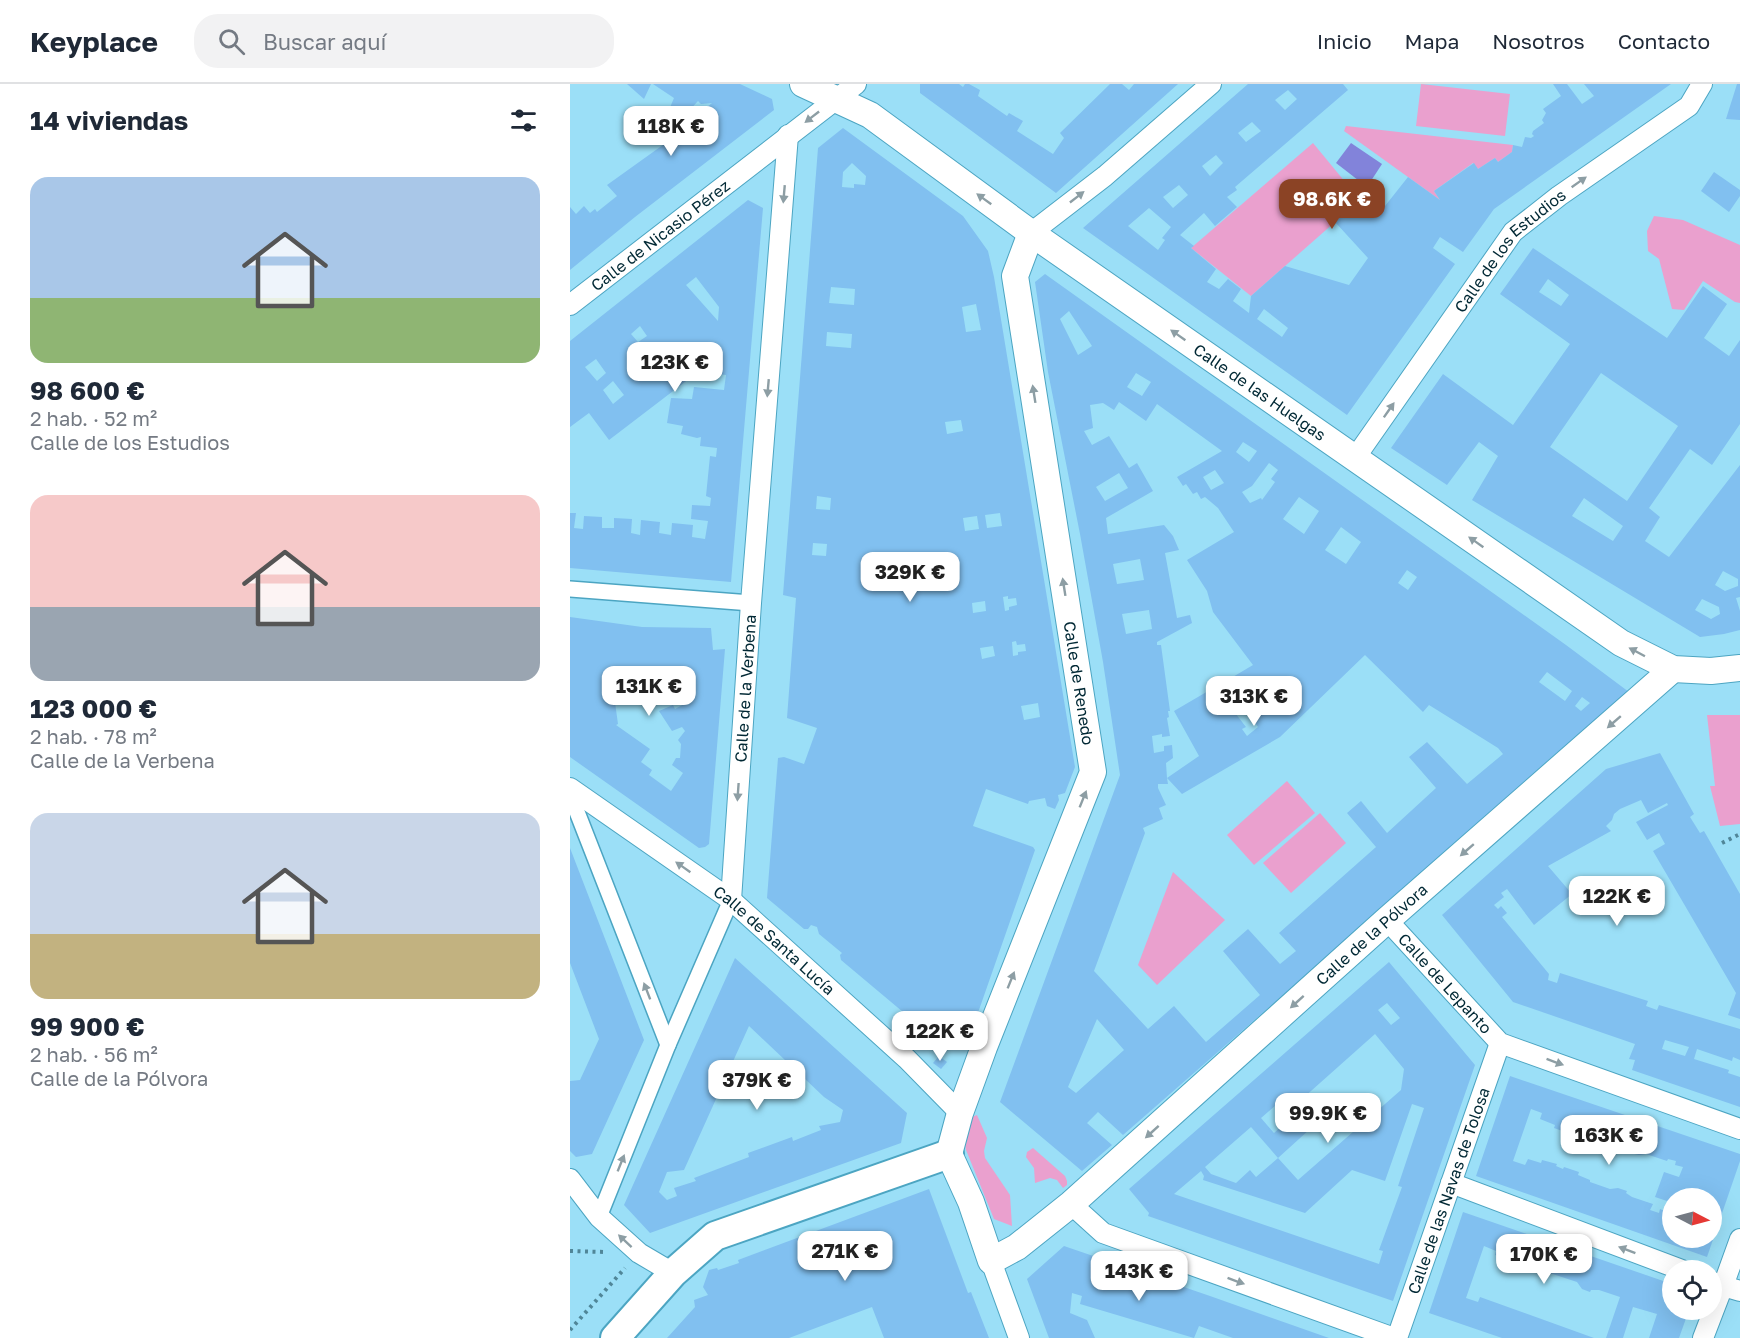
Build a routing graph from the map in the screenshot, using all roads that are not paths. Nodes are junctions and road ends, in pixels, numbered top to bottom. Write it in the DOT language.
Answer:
graph roads {
  1 [pos="803,84"];
  2 [pos="856,84"];
  3 [pos="1702,84"];
  4 [pos="1200,88"];
  5 [pos="835,100"];
  6 [pos="788,135"];
  7 [pos="1031,233"];
  8 [pos="570,305"];
  9 [pos="1355,458"];
  10 [pos="570,589"];
  11 [pos="751,603"];
  12 [pos="1740,668"];
  13 [pos="1683,670"];
  14 [pos="570,788"];
  15 [pos="570,794"];
  16 [pos="731,900"];
  17 [pos="1387,920"];
  18 [pos="1500,1042"];
  19 [pos="668,1046"];
  20 [pos="960,1113"];
  21 [pos="1740,1129"];
  22 [pos="949,1154"];
  23 [pos="570,1179"];
  24 [pos="1451,1183"];
  25 [pos="1071,1204"];
  26 [pos="599,1217"];
  27 [pos="1740,1239"];
  28 [pos="991,1261"];
  29 [pos="1662,1262"];
  30 [pos="674,1273"];
  31 [pos="1725,1286"];
  32 [pos="615,1338"];
  33 [pos="1019,1338"];
  34 [pos="1396,1338"];
  35 [pos="1703,1338"];
  1 -- 5 [label="street, Calle de las Huelgas"];
  2 -- 5 [label="street, Calle de Nicasio Pérez"];
  9 -- 3 [label="street, Calle de los Estudios, one-way"];
  7 -- 4 [label="street, one-way"];
  5 -- 6 [label="street, Calle de Nicasio Pérez, one-way"];
  7 -- 5 [label="street, Calle de las Huelgas, one-way"];
  6 -- 8 [label="street, Calle de Nicasio Pérez"];
  6 -- 11 [label="street, Calle de la Verbena, one-way"];
  9 -- 7 [label="street, Calle de las Huelgas, one-way"];
  20 -- 7 [label="street, Calle de Renedo, one-way"];
  13 -- 9 [label="street, Calle de las Huelgas, one-way"];
  10 -- 11 [label="street"];
  11 -- 16 [label="street, Calle de la Verbena, one-way"];
  12 -- 13 [label="street"];
  13 -- 17 [label="street, Calle de la Pólvora, one-way"];
  16 -- 14 [label="street, Calle de Santa Lucía, one-way"];
  19 -- 15 [label="street, one-way"];
  16 -- 19 [label="street, Calle de la Verbena"];
  16 -- 20 [label="street, Calle de Santa Lucía"];
  17 -- 18 [label="street, Calle de Lepanto"];
  17 -- 25 [label="street, Calle de la Pólvora, one-way"];
  18 -- 21 [label="street, Calle de Lepanto, one-way"];
  18 -- 24 [label="street, Calle de las Navas de Tolosa"];
  26 -- 19 [label="street, Calle de la Verbena, one-way"];
  20 -- 22 [label="street, Calle de Renedo"];
  22 -- 28 [label="street"];
  22 -- 30 [label="main road"];
  23 -- 26 [label="street"];
  29 -- 24 [label="street, one-way"];
  24 -- 34 [label="street, Calle de las Navas de Tolosa"];
  25 -- 28 [label="street, Calle de la Pólvora"];
  25 -- 34 [label="street, one-way"];
  30 -- 26 [label="street, one-way"];
  27 -- 31 [label="street"];
  28 -- 33 [label="street"];
  30 -- 32 [label="main road"];
  31 -- 35 [label="street"];
}
